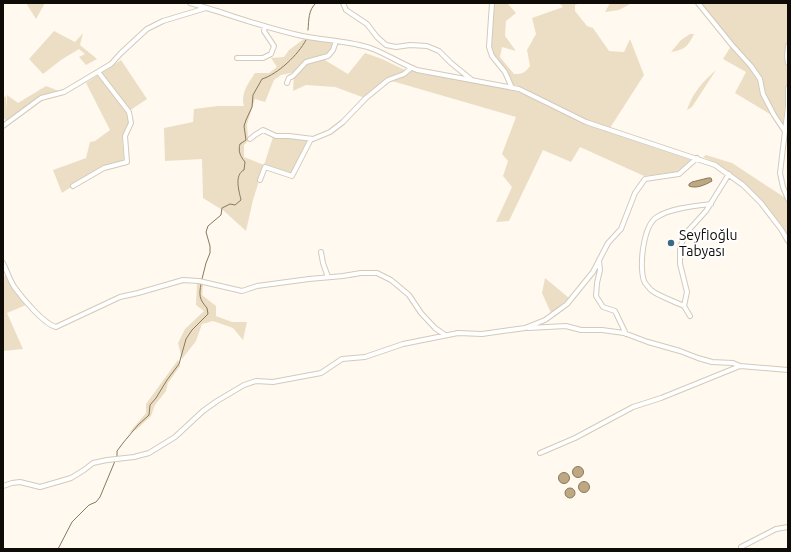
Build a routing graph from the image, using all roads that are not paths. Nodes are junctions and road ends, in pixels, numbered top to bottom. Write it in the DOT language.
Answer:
graph roads {
  1 [pos="190,3"];
  2 [pos="343,3"];
  3 [pos="492,3"];
  4 [pos="698,3"];
  5 [pos="206,8"];
  6 [pos="265,26"];
  7 [pos="336,41"];
  8 [pos="788,46"];
  9 [pos="237,58"];
  10 [pos="788,63"];
  11 [pos="411,68"];
  12 [pos="99,72"];
  13 [pos="472,81"];
  14 [pos="286,83"];
  15 [pos="512,88"];
  16 [pos="788,88"];
  17 [pos="3,126"];
  18 [pos="784,130"];
  19 [pos="311,139"];
  20 [pos="250,140"];
  21 [pos="697,158"];
  22 [pos="729,174"];
  23 [pos="260,180"];
  24 [pos="74,186"];
  25 [pos="788,199"];
  26 [pos="711,204"];
  27 [pos="788,241"];
  28 [pos="322,252"];
  29 [pos="599,260"];
  30 [pos="3,263"];
  31 [pos="328,277"];
  32 [pos="684,306"];
  33 [pos="690,316"];
  34 [pos="525,328"];
  35 [pos="626,334"];
  36 [pos="445,335"];
  37 [pos="740,366"];
  38 [pos="788,370"];
  39 [pos="540,453"];
  40 [pos="3,486"];
  41 [pos="788,527"];
  42 [pos="741,547"];
  1 -- 5 [label="street"];
  2 -- 13 [label="street"];
  3 -- 15 [label="street"];
  4 -- 18 [label="street"];
  5 -- 6 [label="street"];
  5 -- 12 [label="street"];
  6 -- 7 [label="street"];
  6 -- 9 [label="street"];
  7 -- 11 [label="street"];
  7 -- 14 [label="street"];
  8 -- 10 [label="street"];
  11 -- 13 [label="street"];
  11 -- 19 [label="street"];
  12 -- 17 [label="street"];
  12 -- 24 [label="street"];
  13 -- 15 [label="street"];
  15 -- 21 [label="street"];
  16 -- 18 [label="street"];
  18 -- 25 [label="street"];
  19 -- 20 [label="street"];
  19 -- 23 [label="street"];
  21 -- 22 [label="street"];
  21 -- 29 [label="street"];
  22 -- 26 [label="street"];
  22 -- 27 [label="street"];
  26 -- 32 [label="street"];
  26 -- 32 [label="street"];
  28 -- 31 [label="street"];
  29 -- 34 [label="street"];
  29 -- 35 [label="street"];
  30 -- 31 [label="street"];
  31 -- 36 [label="street"];
  32 -- 33 [label="street"];
  34 -- 35 [label="street"];
  34 -- 36 [label="street"];
  35 -- 37 [label="street"];
  36 -- 40 [label="street"];
  37 -- 38 [label="street"];
  37 -- 39 [label="street"];
  41 -- 42 [label="street"];
}
